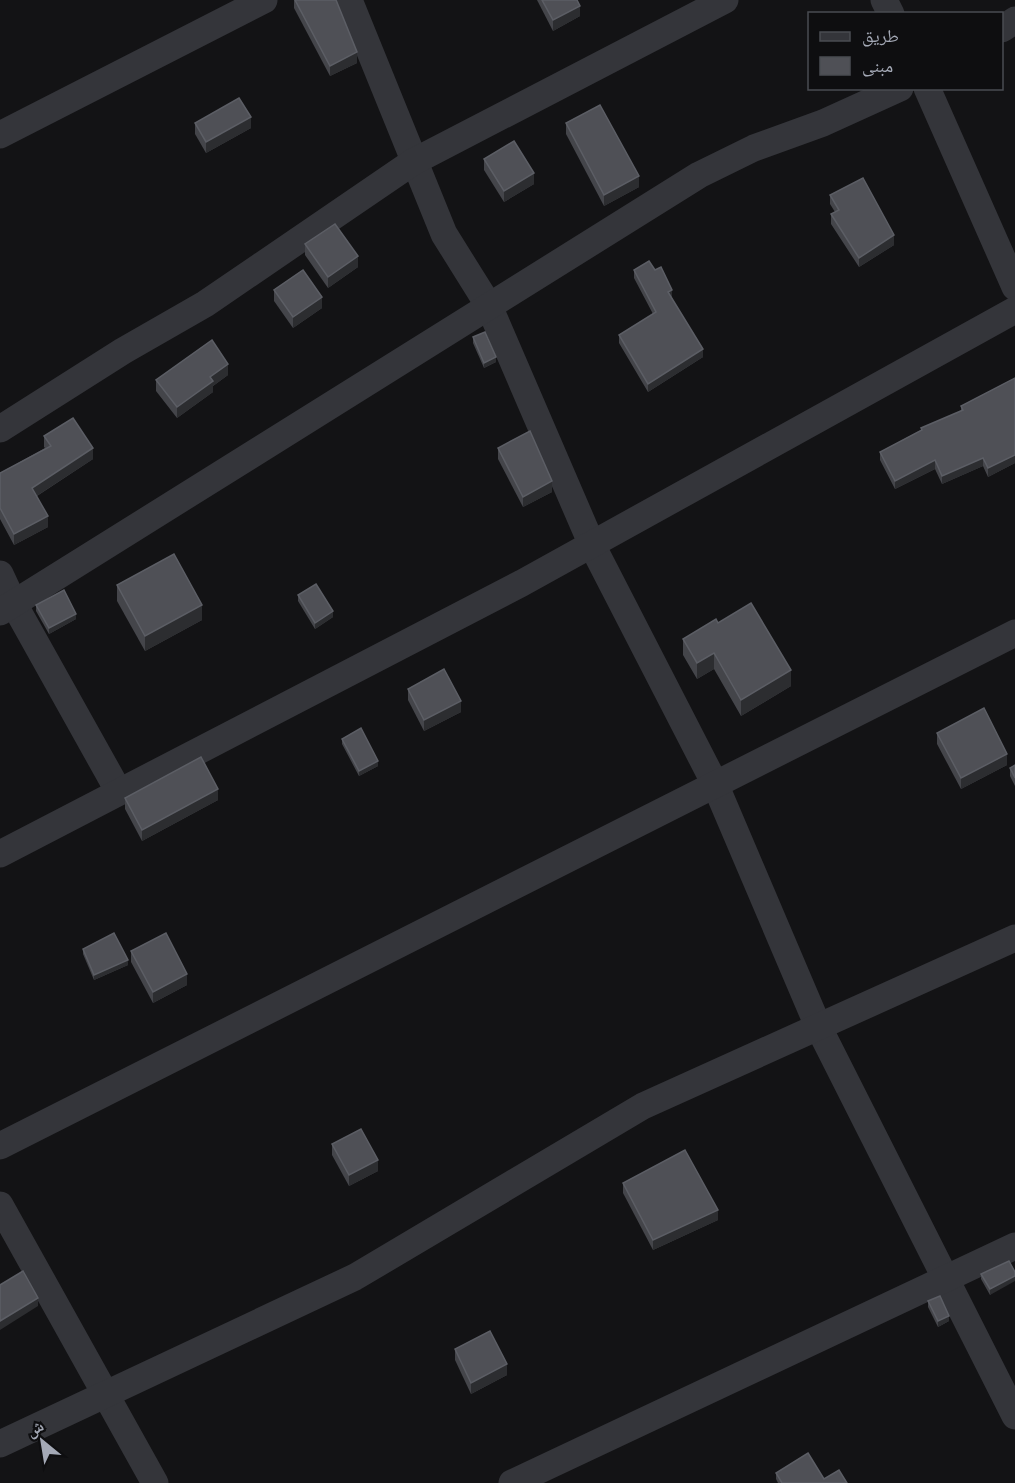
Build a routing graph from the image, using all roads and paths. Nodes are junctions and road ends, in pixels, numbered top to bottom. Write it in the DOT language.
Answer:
graph roads {
  1 [pos="264,0"];
  2 [pos="349,0"];
  3 [pos="725,0"];
  4 [pos="896,90"];
  5 [pos="928,90"];
  6 [pos="0,135"];
  7 [pos="413,162"];
  8 [pos="1015,287"];
  9 [pos="489,306"];
  10 [pos="1015,310"];
  11 [pos="0,429"];
  12 [pos="592,546"];
  13 [pos="0,574"];
  14 [pos="7,608"];
  15 [pos="1015,633"];
  16 [pos="715,784"];
  17 [pos="119,792"];
  18 [pos="0,854"];
  19 [pos="1015,938"];
  20 [pos="818,1026"];
  21 [pos="0,1146"];
  22 [pos="0,1205"];
  23 [pos="1015,1246"];
  24 [pos="946,1280"];
  25 [pos="106,1395"];
  26 [pos="1015,1416"];
  27 [pos="0,1444"];
  28 [pos="526,1480"];
  29 [pos="155,1483"];
  1 -- 6 [label="street"];
  2 -- 7 [label="street"];
  3 -- 7 [label="street"];
  4 -- 9 [label="street"];
  5 -- 8 [label="street"];
  7 -- 9 [label="street"];
  7 -- 11 [label="street"];
  9 -- 12 [label="street"];
  9 -- 14 [label="street"];
  10 -- 12 [label="street"];
  12 -- 16 [label="street"];
  12 -- 17 [label="street"];
  13 -- 14 [label="street"];
  14 -- 17 [label="street"];
  15 -- 16 [label="street"];
  16 -- 20 [label="street"];
  16 -- 21 [label="street"];
  17 -- 18 [label="street"];
  19 -- 20 [label="street"];
  20 -- 24 [label="street"];
  20 -- 25 [label="street"];
  22 -- 25 [label="street"];
  23 -- 24 [label="street"];
  24 -- 26 [label="street"];
  24 -- 28 [label="street"];
  25 -- 27 [label="street"];
  25 -- 29 [label="street"];
}
